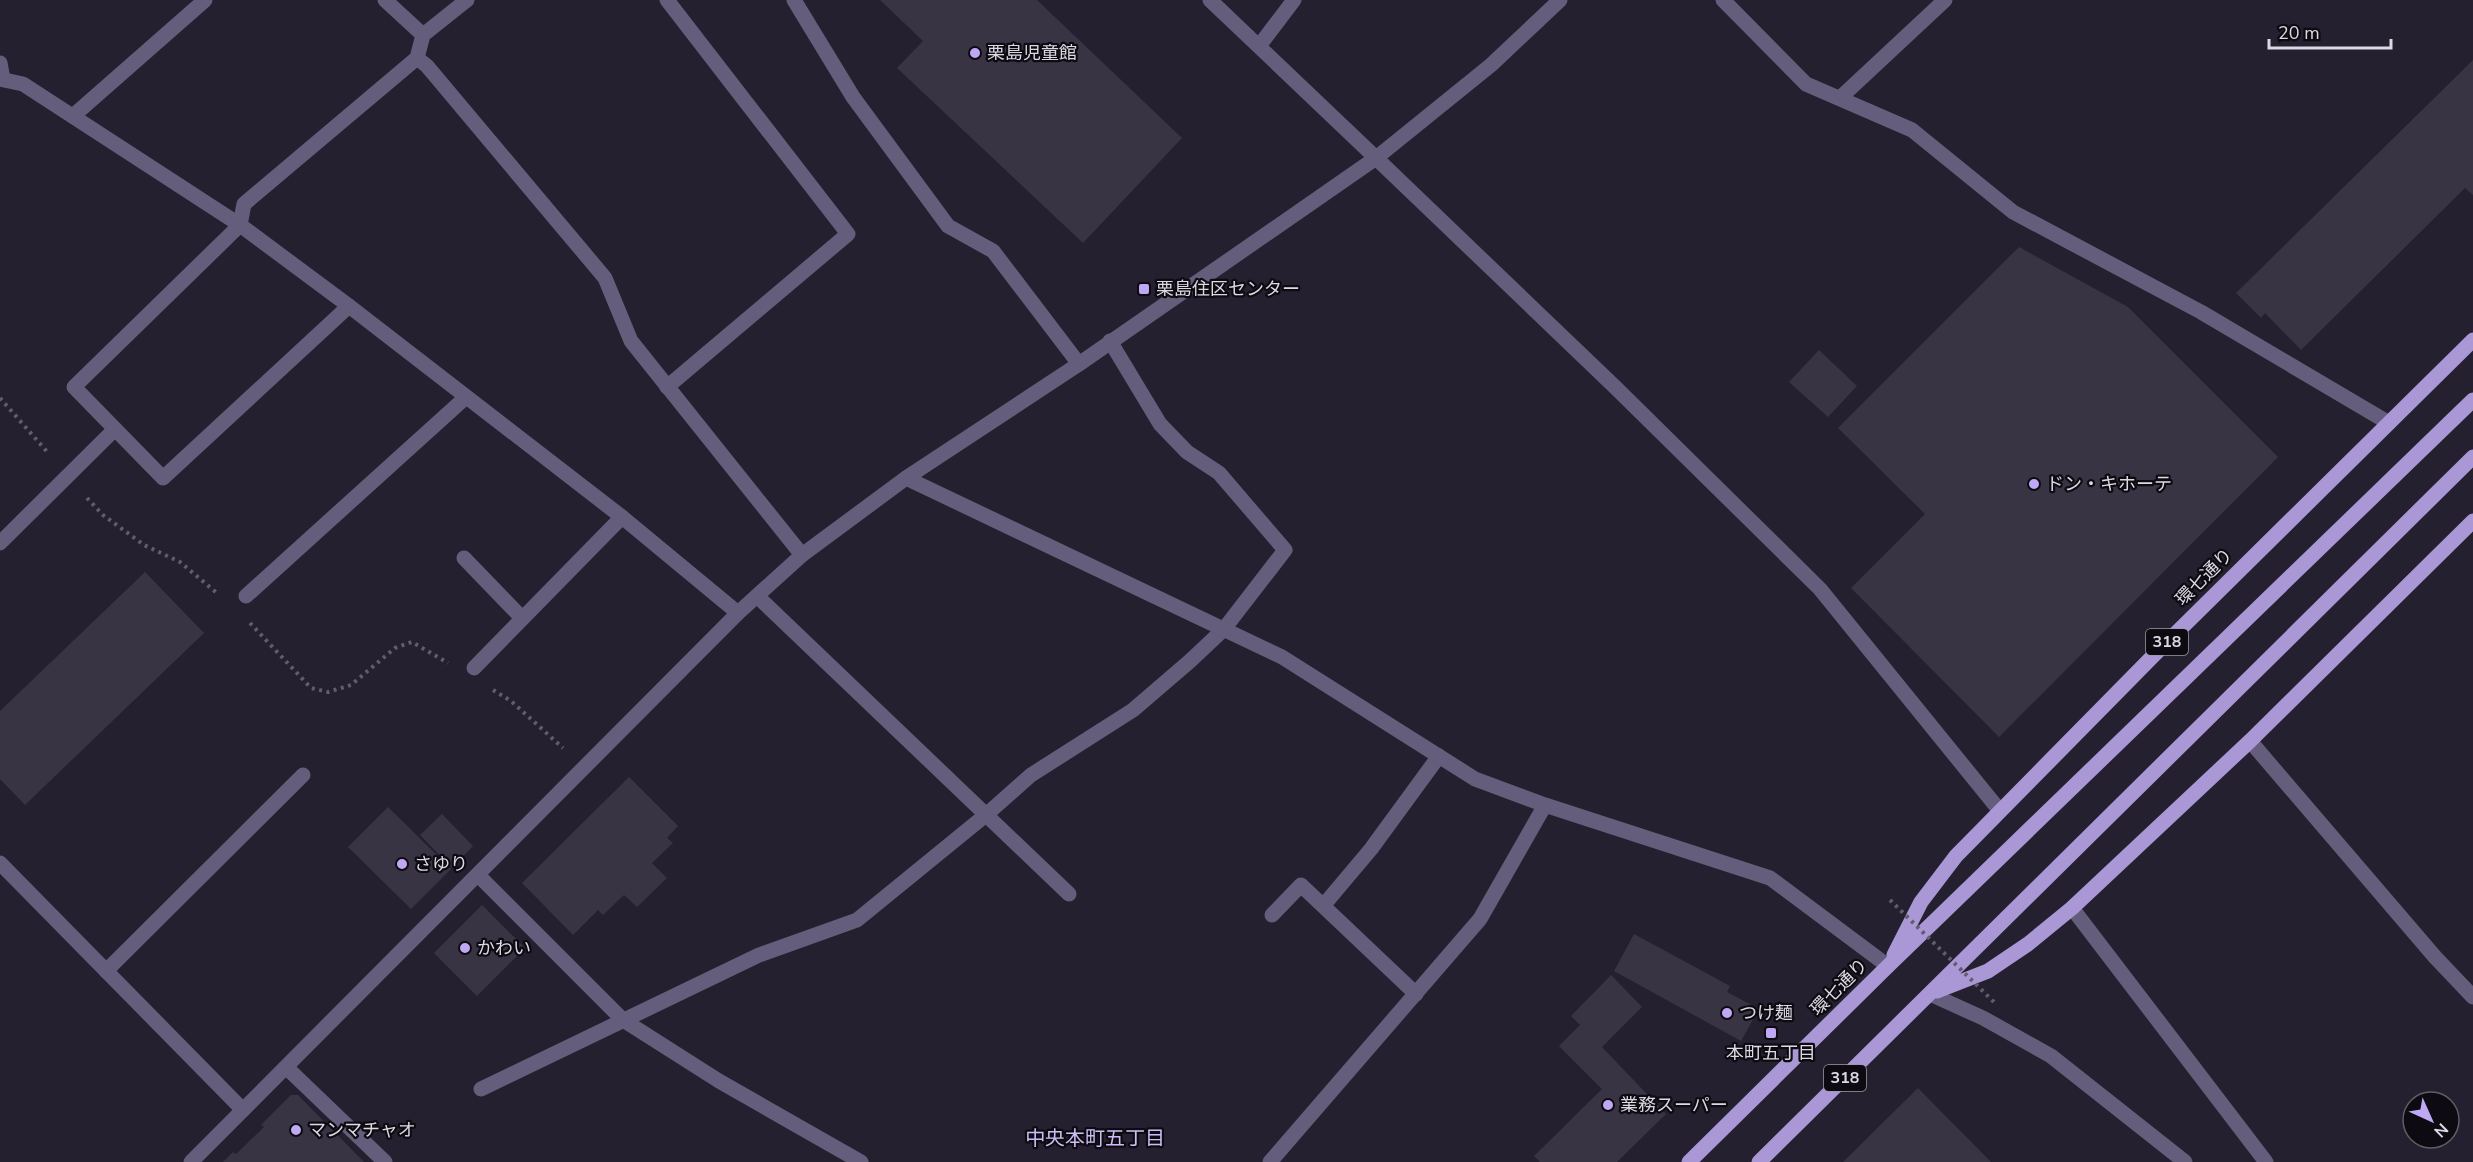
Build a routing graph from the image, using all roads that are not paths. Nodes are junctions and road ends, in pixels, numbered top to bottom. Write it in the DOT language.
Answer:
graph roads {
  1 [pos="205,0"];
  2 [pos="385,0"];
  3 [pos="467,0"];
  4 [pos="667,0"];
  5 [pos="794,0"];
  6 [pos="1210,0"];
  7 [pos="1294,0"];
  8 [pos="1560,0"];
  9 [pos="1723,0"];
  10 [pos="1945,0"];
  11 [pos="423,35"];
  12 [pos="1259,46"];
  13 [pos="417,58"];
  14 [pos="0,63"];
  15 [pos="2,79"];
  16 [pos="1840,98"];
  17 [pos="73,116"];
  18 [pos="1377,158"];
  19 [pos="240,225"];
  20 [pos="349,306"];
  21 [pos="2473,340"];
  22 [pos="1110,341"];
  23 [pos="1079,364"];
  24 [pos="667,387"];
  25 [pos="465,398"];
  26 [pos="2473,400"];
  27 [pos="2389,423"];
  28 [pos="115,429"];
  29 [pos="2473,457"];
  30 [pos="906,478"];
  31 [pos="622,517"];
  32 [pos="2473,521"];
  33 [pos="0,543"];
  34 [pos="802,555"];
  35 [pos="464,558"];
  36 [pos="246,596"];
  37 [pos="758,597"];
  38 [pos="738,613"];
  39 [pos="521,617"];
  40 [pos="1224,629"];
  41 [pos="474,668"];
  42 [pos="2250,741"];
  43 [pos="1439,756"];
  44 [pos="303,775"];
  45 [pos="1545,805"];
  46 [pos="2000,811"];
  47 [pos="987,814"];
  48 [pos="0,863"];
  49 [pos="478,875"];
  50 [pos="1069,894"];
  51 [pos="1323,906"];
  52 [pos="2073,908"];
  53 [pos="1272,915"];
  54 [pos="1888,966"];
  55 [pos="106,971"];
  56 [pos="1416,994"];
  57 [pos="1930,994"];
  58 [pos="2473,997"];
  59 [pos="623,1020"];
  60 [pos="287,1068"];
  61 [pos="481,1089"];
  62 [pos="243,1110"];
  63 [pos="2261,1160"];
  64 [pos="191,1162"];
  65 [pos="385,1162"];
  66 [pos="861,1162"];
  67 [pos="1270,1162"];
  68 [pos="1689,1162"];
  69 [pos="1759,1162"];
  70 [pos="2186,1162"];
  1 -- 17 [label="street"];
  2 -- 11 [label="street"];
  3 -- 11 [label="street"];
  4 -- 24 [label="street"];
  5 -- 23 [label="street"];
  6 -- 12 [label="street"];
  7 -- 12 [label="street"];
  8 -- 18 [label="street"];
  9 -- 16 [label="street"];
  10 -- 16 [label="street"];
  11 -- 13 [label="street"];
  12 -- 18 [label="street"];
  13 -- 19 [label="street"];
  13 -- 24 [label="street"];
  14 -- 15 [label="street"];
  15 -- 17 [label="street"];
  16 -- 27 [label="street"];
  17 -- 19 [label="street"];
  18 -- 22 [label="street"];
  18 -- 46 [label="street"];
  19 -- 20 [label="street"];
  19 -- 28 [label="street"];
  20 -- 25 [label="street"];
  20 -- 28 [label="street"];
  21 -- 27 [label="main road, 環七通り / 318"];
  22 -- 23 [label="street"];
  22 -- 40 [label="street"];
  23 -- 30 [label="street"];
  24 -- 34 [label="street"];
  25 -- 31 [label="street"];
  25 -- 36 [label="street"];
  26 -- 54 [label="main road, 環七通り / 318"];
  27 -- 46 [label="main road, 環七通り / 318"];
  28 -- 33 [label="street"];
  29 -- 57 [label="main road, 318"];
  30 -- 34 [label="street"];
  30 -- 40 [label="street"];
  31 -- 38 [label="street"];
  31 -- 39 [label="street"];
  32 -- 42 [label="main road, 318"];
  34 -- 37 [label="street"];
  35 -- 39 [label="street"];
  37 -- 38 [label="street"];
  37 -- 47 [label="street"];
  38 -- 49 [label="street"];
  39 -- 41 [label="street"];
  40 -- 43 [label="street"];
  40 -- 47 [label="street"];
  42 -- 52 [label="main road, 318"];
  42 -- 58 [label="street"];
  43 -- 45 [label="street"];
  43 -- 51 [label="street"];
  44 -- 55 [label="street"];
  45 -- 54 [label="street"];
  45 -- 56 [label="street"];
  46 -- 54 [label="main road, 環七通り / 318"];
  47 -- 50 [label="street"];
  47 -- 59 [label="street"];
  48 -- 55 [label="street"];
  49 -- 59 [label="street"];
  49 -- 60 [label="street"];
  51 -- 53 [label="street"];
  51 -- 56 [label="street"];
  52 -- 57 [label="main road, 318"];
  52 -- 63 [label="street"];
  54 -- 68 [label="main road, 環七通り / 318"];
  55 -- 62 [label="street"];
  56 -- 67 [label="street"];
  57 -- 69 [label="main road, 318"];
  57 -- 70 [label="street"];
  59 -- 61 [label="street"];
  59 -- 66 [label="street"];
  60 -- 62 [label="street"];
  60 -- 65 [label="street"];
  62 -- 64 [label="street"];
}
